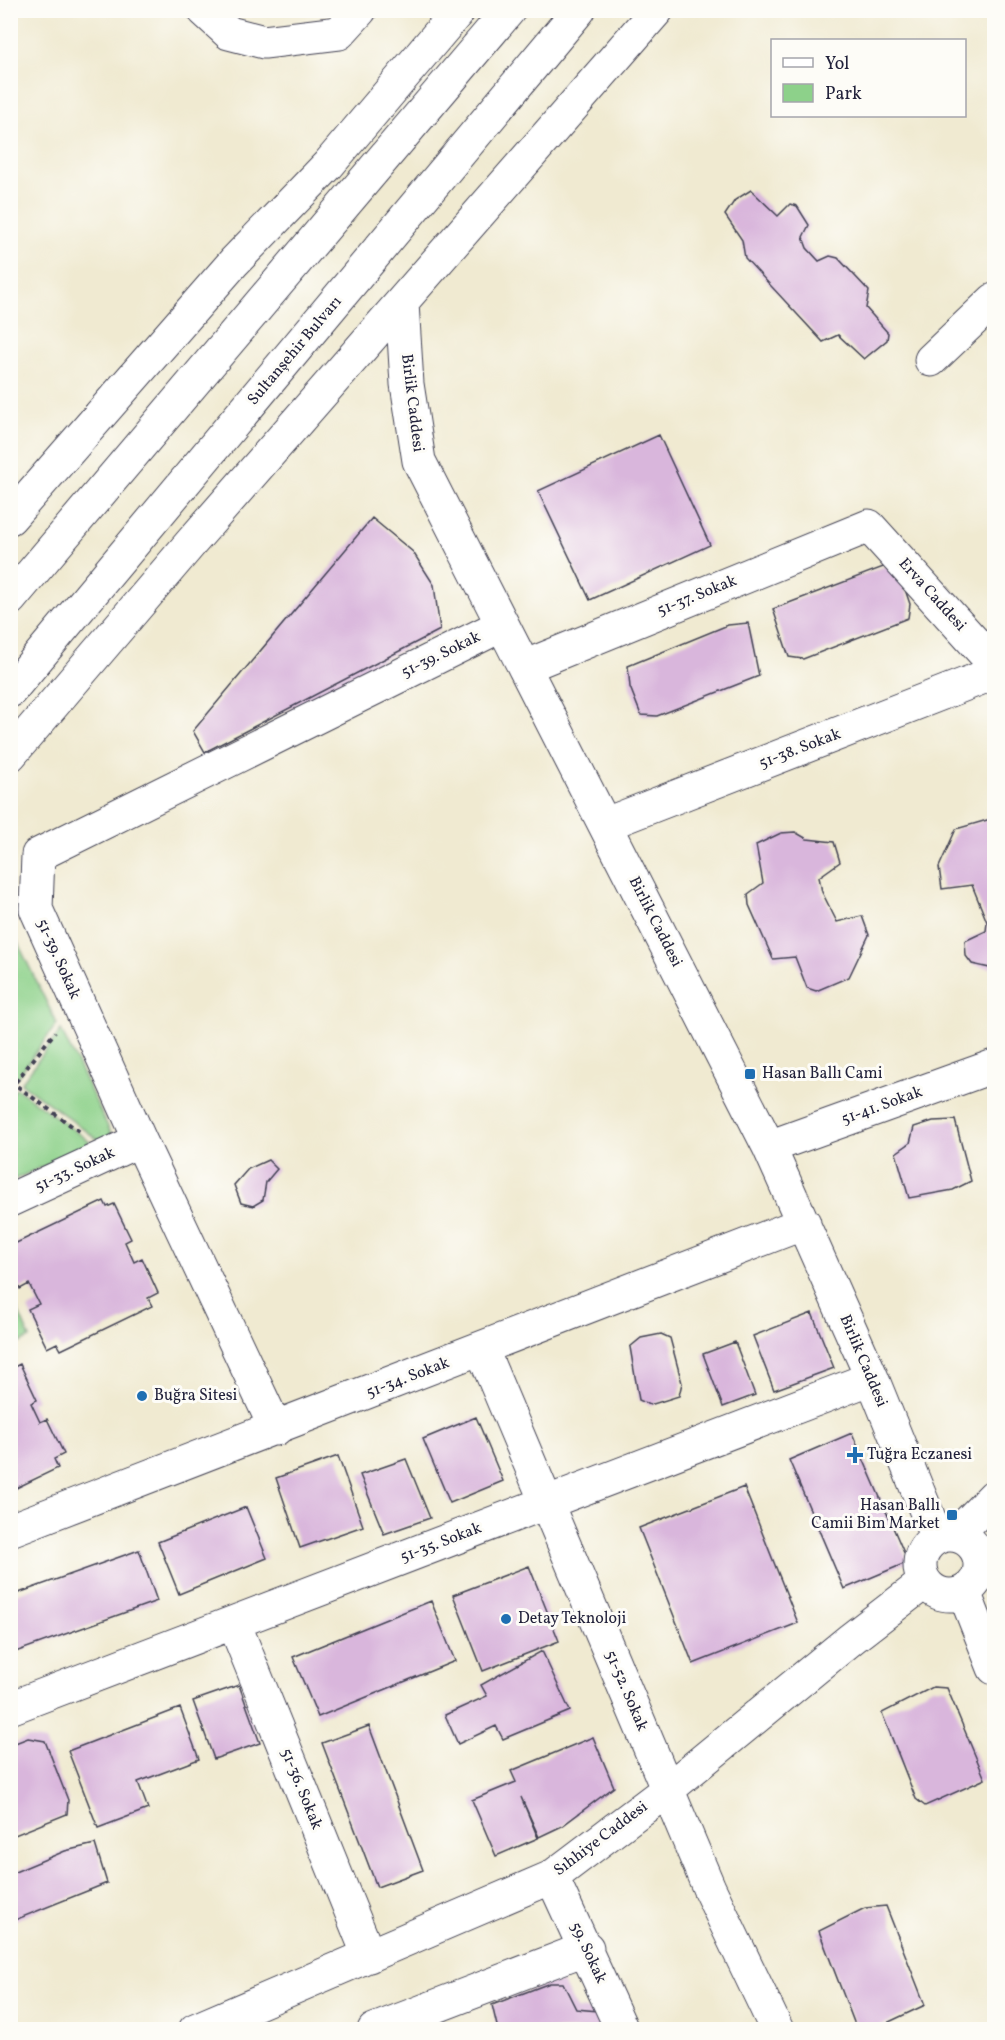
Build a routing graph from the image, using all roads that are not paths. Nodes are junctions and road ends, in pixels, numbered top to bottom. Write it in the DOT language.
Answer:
graph roads {
  1 [pos="204,10"];
  2 [pos="360,10"];
  3 [pos="459,10"];
  4 [pos="509,10"];
  5 [pos="579,10"];
  6 [pos="657,10"];
  7 [pos="994,300"];
  8 [pos="402,303"];
  9 [pos="932,360"];
  10 [pos="10,518"];
  11 [pos="869,526"];
  12 [pos="10,599"];
  13 [pos="502,625"];
  14 [pos="994,664"];
  15 [pos="524,667"];
  16 [pos="994,673"];
  17 [pos="10,691"];
  18 [pos="10,755"];
  19 [pos="606,825"];
  20 [pos="994,1066"];
  21 [pos="140,1140"];
  22 [pos="769,1147"];
  23 [pos="10,1200"];
  24 [pos="804,1223"];
  25 [pos="482,1350"];
  26 [pos="872,1378"];
  27 [pos="276,1429"];
  28 [pos="994,1496"];
  29 [pos="546,1503"];
  30 [pos="10,1530"];
  31 [pos="946,1536"];
  32 [pos="987,1553"];
  33 [pos="926,1582"];
  34 [pos="964,1592"];
  35 [pos="234,1623"];
  36 [pos="994,1668"];
  37 [pos="10,1708"];
  38 [pos="667,1790"];
  39 [pos="552,1877"];
  40 [pos="587,1948"];
  41 [pos="369,1956"];
  42 [pos="195,2030"];
  43 [pos="374,2030"];
  44 [pos="622,2030"];
  45 [pos="777,2030"];
  1 -- 2 [label="main road"];
  3 -- 10 [label="main road"];
  4 -- 12 [label="main road"];
  5 -- 17 [label="main road, Sultanşehir Bulvarı"];
  6 -- 8 [label="main road"];
  7 -- 9 [label="main road"];
  8 -- 13 [label="main road, Birlik Caddesi"];
  8 -- 18 [label="main road"];
  11 -- 14 [label="main road, Erva Caddesi"];
  11 -- 15 [label="main road, 51-37. Sokak"];
  13 -- 15 [label="main road, Birlik Caddesi"];
  13 -- 21 [label="main road, 51-39. Sokak"];
  15 -- 19 [label="main road, Birlik Caddesi"];
  16 -- 19 [label="main road, 51-38. Sokak"];
  19 -- 22 [label="main road, Birlik Caddesi"];
  20 -- 22 [label="main road, 51-41. Sokak"];
  21 -- 23 [label="main road, 51-33. Sokak"];
  21 -- 27 [label="main road, 51-39. Sokak"];
  22 -- 24 [label="main road, Birlik Caddesi"];
  24 -- 25 [label="main road, 51-34. Sokak"];
  24 -- 26 [label="main road, Birlik Caddesi"];
  25 -- 27 [label="main road, 51-34. Sokak"];
  25 -- 29 [label="main road, 51-52. Sokak"];
  26 -- 29 [label="main road, 51-35. Sokak"];
  26 -- 31 [label="main road, Birlik Caddesi"];
  27 -- 30 [label="main road, 51-34. Sokak"];
  28 -- 31 [label="main road"];
  29 -- 35 [label="main road, 51-35. Sokak"];
  29 -- 38 [label="main road, 51-52. Sokak"];
  31 -- 32 [label="main road"];
  31 -- 33 [label="main road"];
  32 -- 34 [label="main road"];
  33 -- 34 [label="main road"];
  33 -- 38 [label="main road, Sıhhiye Caddesi"];
  34 -- 36 [label="main road"];
  35 -- 37 [label="main road, 51-35. Sokak"];
  35 -- 41 [label="main road, 51-36. Sokak"];
  38 -- 39 [label="main road, Sıhhiye Caddesi"];
  38 -- 45 [label="main road, 51-52. Sokak"];
  39 -- 40 [label="main road, 59. Sokak"];
  39 -- 41 [label="main road, Sıhhiye Caddesi"];
  40 -- 43 [label="main road"];
  40 -- 44 [label="main road, 59. Sokak"];
  41 -- 42 [label="main road, Sıhhiye Caddesi"];
}
